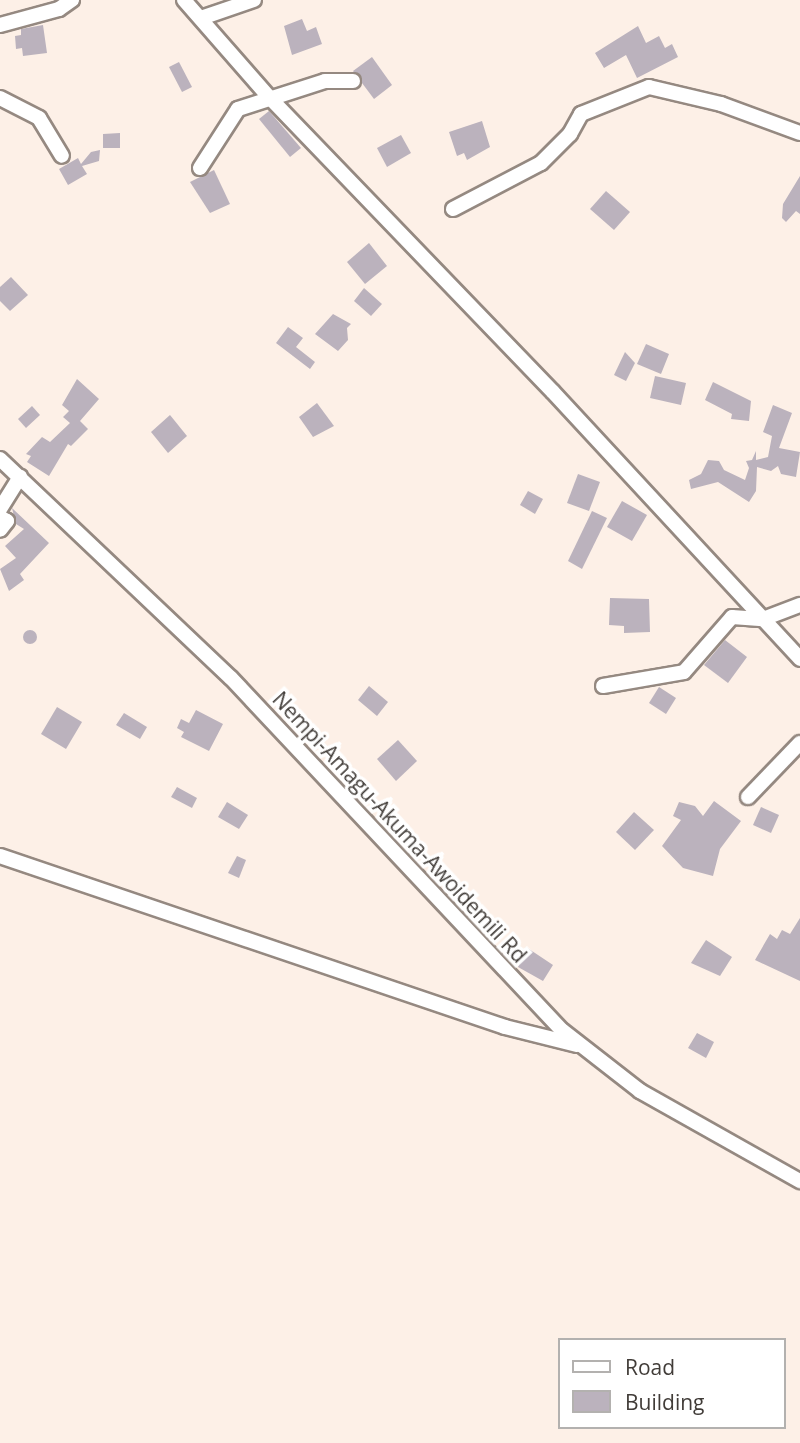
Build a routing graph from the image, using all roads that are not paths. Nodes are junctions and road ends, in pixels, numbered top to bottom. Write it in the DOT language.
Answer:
graph roads {
  1 [pos="72,0"];
  2 [pos="184,0"];
  3 [pos="254,0"];
  4 [pos="201,18"];
  5 [pos="0,25"];
  6 [pos="353,81"];
  7 [pos="269,97"];
  8 [pos="0,98"];
  9 [pos="800,133"];
  10 [pos="62,156"];
  11 [pos="200,168"];
  12 [pos="453,209"];
  13 [pos="0,459"];
  14 [pos="20,477"];
  15 [pos="0,509"];
  16 [pos="0,517"];
  17 [pos="0,530"];
  18 [pos="800,606"];
  19 [pos="763,619"];
  20 [pos="800,659"];
  21 [pos="603,685"];
  22 [pos="800,743"];
  23 [pos="748,797"];
  24 [pos="0,856"];
  25 [pos="583,1046"];
  26 [pos="800,1181"];
  1 -- 5 [label="street"];
  2 -- 4 [label="street"];
  3 -- 4 [label="street"];
  4 -- 7 [label="street"];
  6 -- 7 [label="street"];
  7 -- 11 [label="street"];
  7 -- 19 [label="street"];
  8 -- 10 [label="street"];
  9 -- 12 [label="street"];
  13 -- 14 [label="street, Nempi-Amagu-Akuma-Awoidemili Rd"];
  14 -- 15 [label="street"];
  14 -- 25 [label="street, Nempi-Amagu-Akuma-Awoidemili Rd"];
  16 -- 17 [label="street"];
  18 -- 19 [label="street"];
  19 -- 20 [label="street"];
  19 -- 21 [label="street"];
  22 -- 23 [label="street"];
  24 -- 25 [label="street"];
  25 -- 26 [label="street, Nempi-Amagu-Akuma-Awoidemili Rd"];
}
